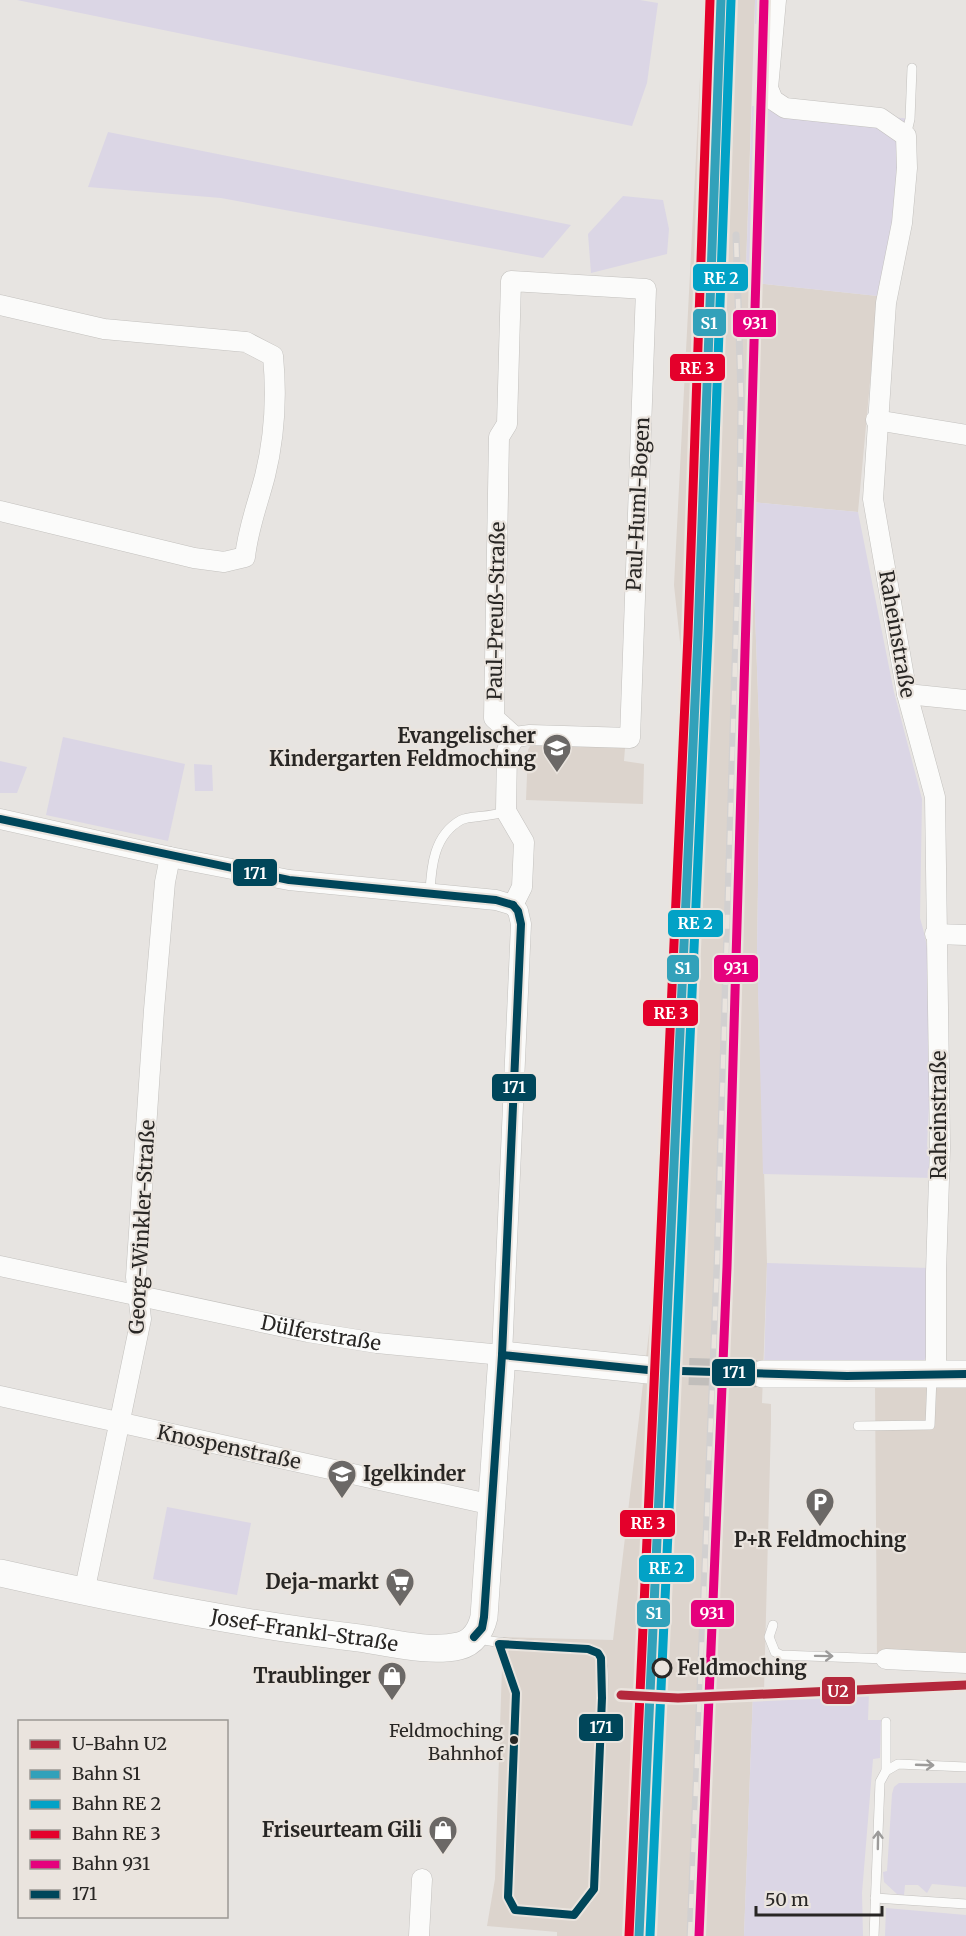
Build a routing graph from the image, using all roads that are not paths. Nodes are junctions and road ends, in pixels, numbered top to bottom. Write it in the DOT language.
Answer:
graph roads {
  1 [pos="776,0"];
  2 [pos="912,68"];
  3 [pos="906,136"];
  4 [pos="511,281"];
  5 [pos="0,304"];
  6 [pos="876,420"];
  7 [pos="966,435"];
  8 [pos="0,511"];
  9 [pos="907,693"];
  10 [pos="966,700"];
  11 [pos="515,737"];
  12 [pos="506,811"];
  13 [pos="0,819"];
  14 [pos="170,857"];
  15 [pos="430,894"];
  16 [pos="513,905"];
  17 [pos="935,934"];
  18 [pos="966,935"];
  19 [pos="0,1266"];
  20 [pos="140,1298"];
  21 [pos="502,1355"];
  22 [pos="648,1370"];
  23 [pos="763,1374"];
  24 [pos="934,1374"];
  25 [pos="966,1374"];
  26 [pos="0,1396"];
  27 [pos="120,1424"];
  28 [pos="858,1426"];
  29 [pos="493,1505"];
  30 [pos="0,1573"];
  31 [pos="84,1593"];
  32 [pos="773,1625"];
  33 [pos="487,1640"];
  34 [pos="886,1659"];
  35 [pos="966,1664"];
  36 [pos="886,1722"];
  37 [pos="966,1767"];
  38 [pos="886,1770"];
  39 [pos="422,1879"];
  40 [pos="875,1898"];
  41 [pos="966,1904"];
  42 [pos="419,1936"];
  43 [pos="874,1936"];
  1 -- 3 [label="street"];
  2 -- 3 [label="lane"];
  3 -- 6 [label="street, Raheinstraße"];
  4 -- 11 [label="street, Paul-Preuß-Straße"];
  4 -- 11 [label="street, Paul-Huml-Bogen"];
  5 -- 8 [label="street"];
  6 -- 7 [label="street"];
  6 -- 9 [label="street, Raheinstraße"];
  9 -- 10 [label="street"];
  9 -- 17 [label="street, Raheinstraße"];
  11 -- 12 [label="street"];
  12 -- 15 [label="lane"];
  12 -- 16 [label="street"];
  13 -- 14 [label="street"];
  14 -- 15 [label="street"];
  14 -- 20 [label="street, Georg-Winkler-Straße"];
  15 -- 16 [label="street"];
  16 -- 21 [label="street"];
  17 -- 18 [label="street"];
  17 -- 24 [label="street, Raheinstraße"];
  19 -- 20 [label="street, Dülferstraße"];
  20 -- 21 [label="street, Dülferstraße"];
  20 -- 27 [label="street, Georg-Winkler-Straße"];
  21 -- 22 [label="main road, Dülferstraße"];
  21 -- 29 [label="main road"];
  23 -- 24 [label="main road"];
  24 -- 25 [label="main road"];
  24 -- 28 [label="lane"];
  26 -- 27 [label="street, Knospenstraße"];
  27 -- 29 [label="street, Knospenstraße"];
  27 -- 31 [label="street, Georg-Winkler-Straße"];
  29 -- 33 [label="main road"];
  30 -- 31 [label="main road, Josef-Frankl-Straße"];
  31 -- 33 [label="main road, Josef-Frankl-Straße"];
  32 -- 34 [label="lane, one-way"];
  33 -- 33 [label="lane, Josef-Frankl-Straße"];
  34 -- 35 [label="street"];
  36 -- 38 [label="lane"];
  38 -- 37 [label="lane, one-way"];
  40 -- 38 [label="lane, one-way"];
  39 -- 42 [label="street"];
  40 -- 41 [label="lane"];
  40 -- 43 [label="lane"];
}
